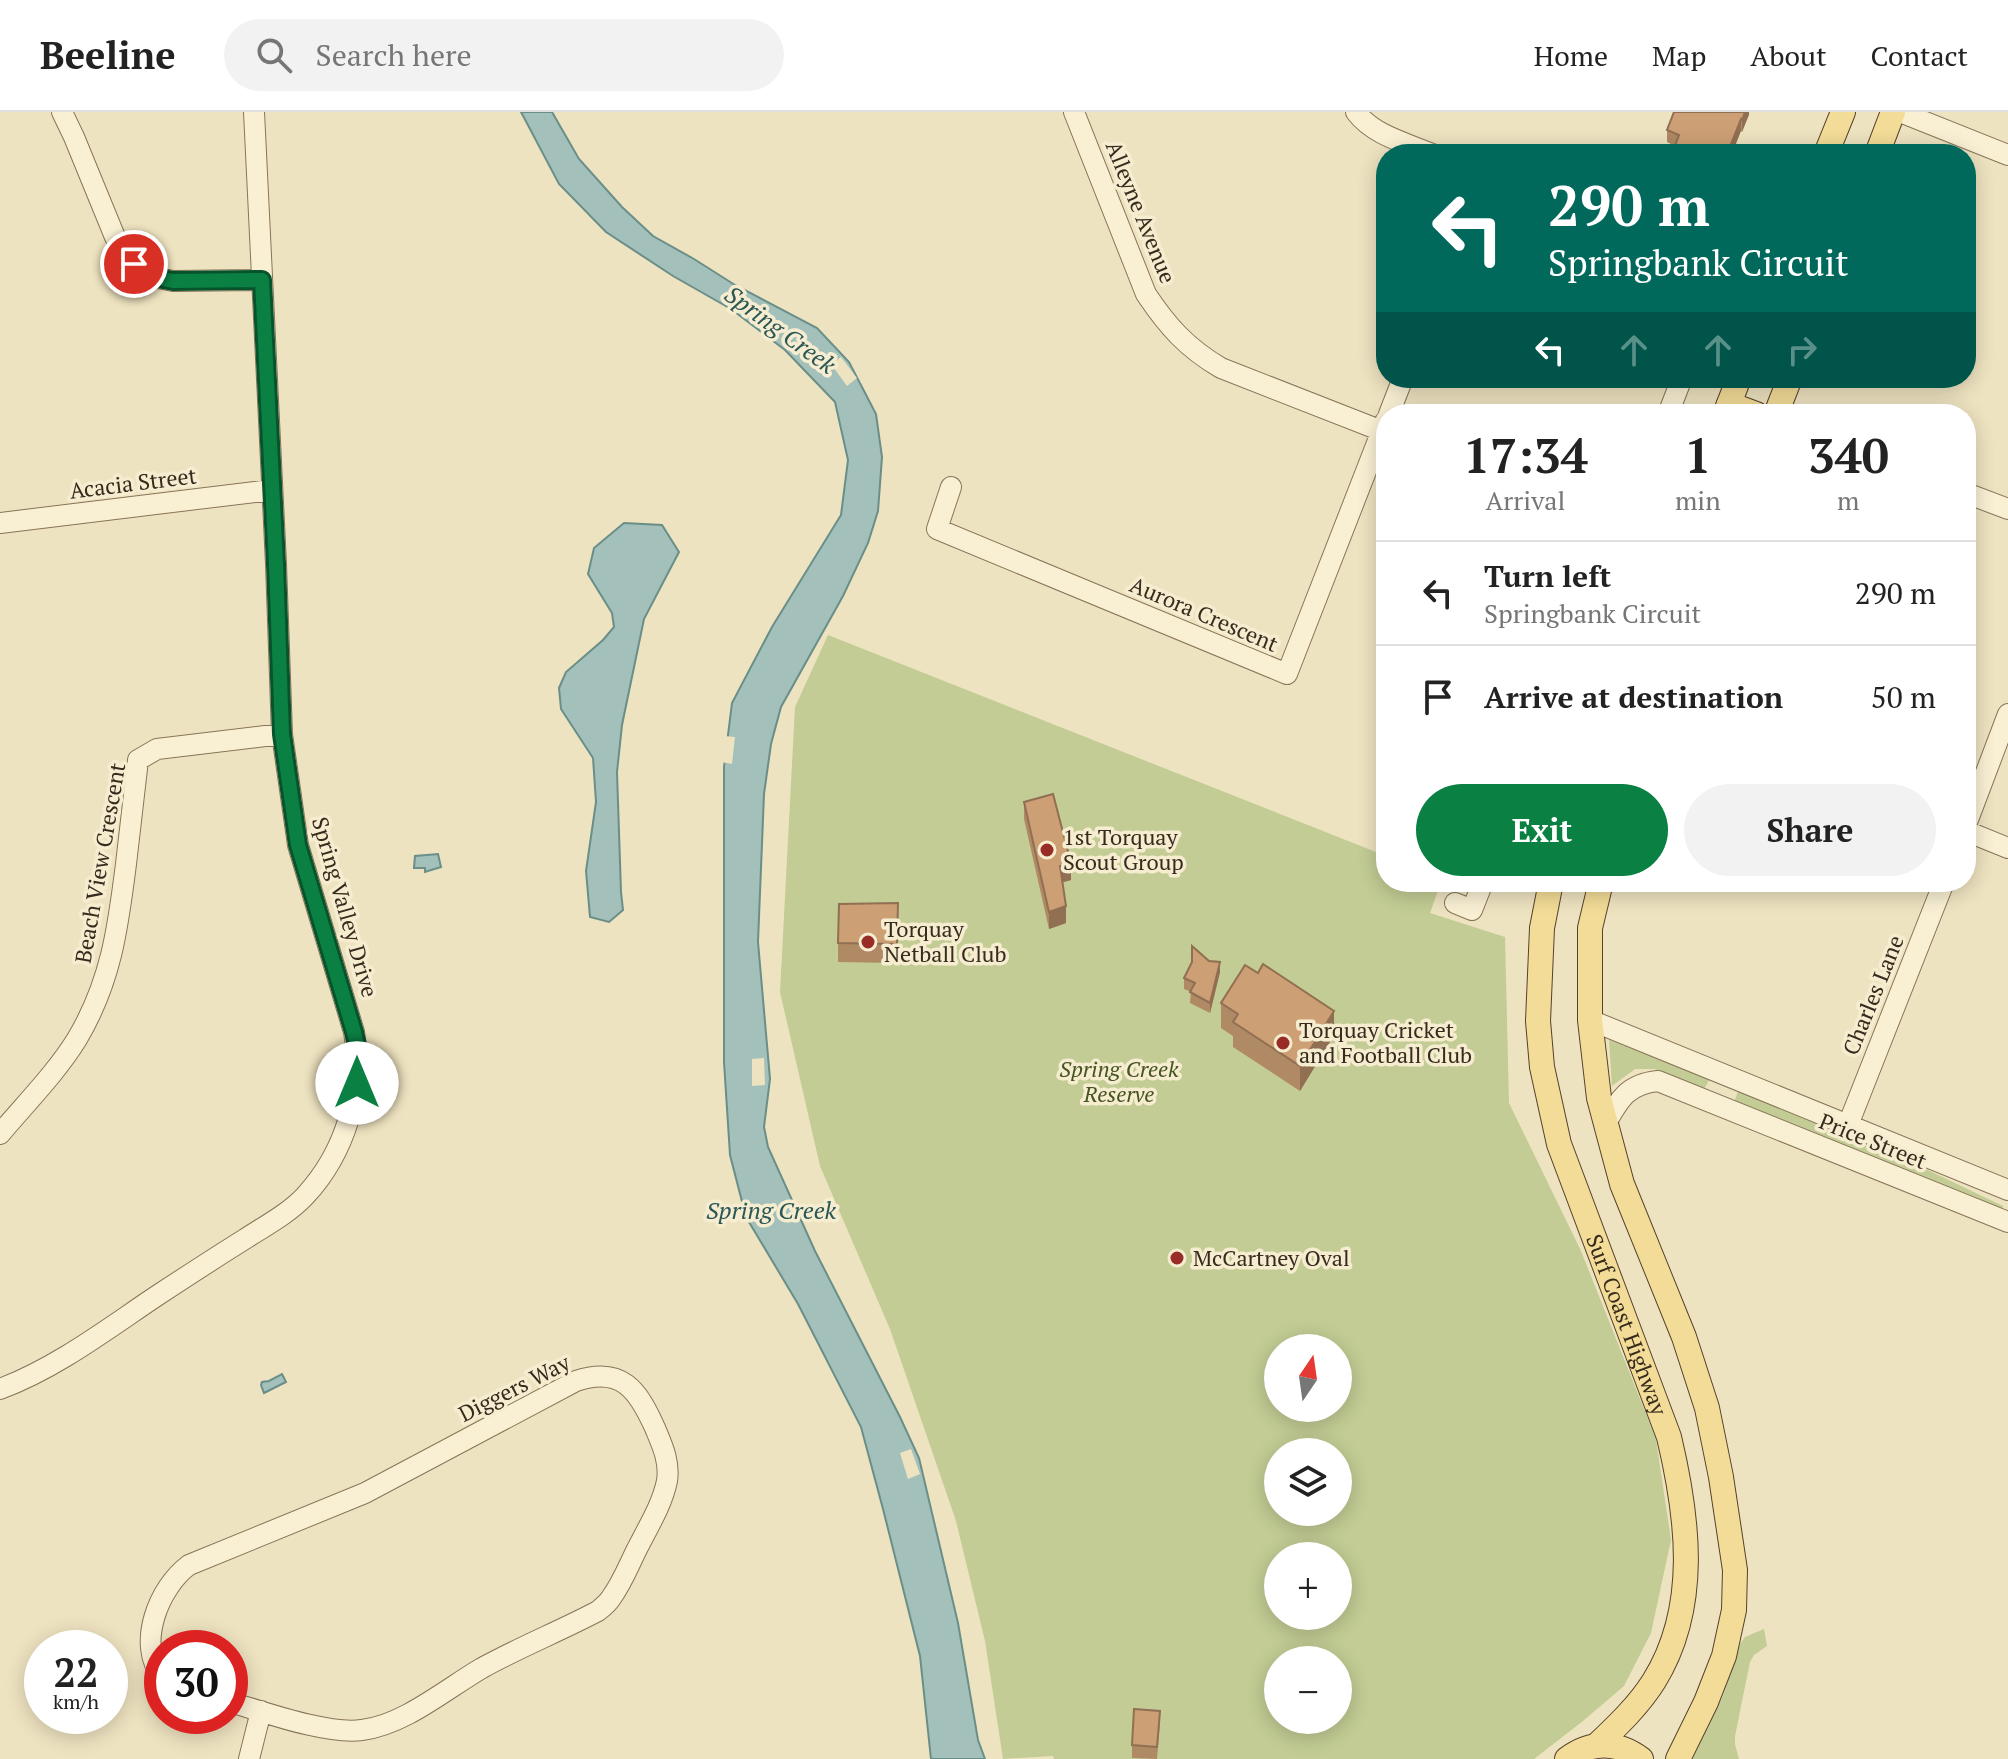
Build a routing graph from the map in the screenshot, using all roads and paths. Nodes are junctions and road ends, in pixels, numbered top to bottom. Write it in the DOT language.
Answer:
graph roads {
  1 [pos="62,112"];
  2 [pos="254,112"];
  3 [pos="1074,112"];
  4 [pos="1356,112"];
  5 [pos="1843,112"];
  6 [pos="1893,112"];
  7 [pos="1900,112"];
  8 [pos="1408,144"];
  9 [pos="1830,144"];
  10 [pos="1881,144"];
  11 [pos="2008,155"];
  12 [pos="262,280"];
  13 [pos="1376,419"];
  14 [pos="1376,445"];
  15 [pos="951,487"];
  16 [pos="271,490"];
  17 [pos="1976,497"];
  18 [pos="2008,509"];
  19 [pos="0,523"];
  20 [pos="2008,714"];
  21 [pos="282,734"];
  22 [pos="1976,799"];
  23 [pos="1976,835"];
  24 [pos="2008,848"];
  25 [pos="1479,892"];
  26 [pos="1549,892"];
  27 [pos="1599,892"];
  28 [pos="1940,892"];
  29 [pos="1472,910"];
  30 [pos="1590,1020"];
  31 [pos="1726,1075"];
  32 [pos="1719,1105"];
  33 [pos="1605,1125"];
  34 [pos="1848,1125"];
  35 [pos="0,1134"];
  36 [pos="2008,1190"];
  37 [pos="2008,1222"];
  38 [pos="0,1389"];
  39 [pos="152,1630"];
  40 [pos="248,1707"];
  41 [pos="261,1711"];
  42 [pos="1597,1745"];
  43 [pos="249,1759"];
  44 [pos="1567,1759"];
  45 [pos="1641,1759"];
  46 [pos="1678,1759"];
  1 -- 12 [label="street"];
  2 -- 12 [label="street, Spring Valley Drive"];
  3 -- 13 [label="street, Alleyne Avenue"];
  4 -- 8 [label="street"];
  5 -- 9 [label="main road"];
  6 -- 10 [label="main road"];
  7 -- 11 [label="street"];
  12 -- 16 [label="street, Spring Valley Drive"];
  14 -- 15 [label="street, Aurora Crescent"];
  16 -- 19 [label="street, Acacia Street"];
  16 -- 21 [label="street, Spring Valley Drive"];
  17 -- 18 [label="street"];
  20 -- 22 [label="street"];
  21 -- 35 [label="street, Beach View Crescent"];
  21 -- 38 [label="street, Spring Valley Drive"];
  23 -- 24 [label="street"];
  25 -- 29 [label="street"];
  26 -- 42 [label="main road, Surf Coast Highway"];
  27 -- 30 [label="main road, Surf Coast Highway"];
  28 -- 34 [label="street, Charles Lane"];
  30 -- 31 [label="street, Price Street"];
  30 -- 33 [label="main road, Surf Coast Highway"];
  31 -- 32 [label="street"];
  31 -- 34 [label="street, Price Street"];
  32 -- 33 [label="street, Price Street"];
  32 -- 37 [label="street, Price Street"];
  33 -- 46 [label="main road, Surf Coast Highway"];
  34 -- 36 [label="street, Price Street"];
  39 -- 41 [label="street, Diggers Way"];
  40 -- 41 [label="street, Diggers Way"];
  41 -- 43 [label="street"];
  42 -- 44 [label="main road"];
  42 -- 45 [label="main road"];
}
